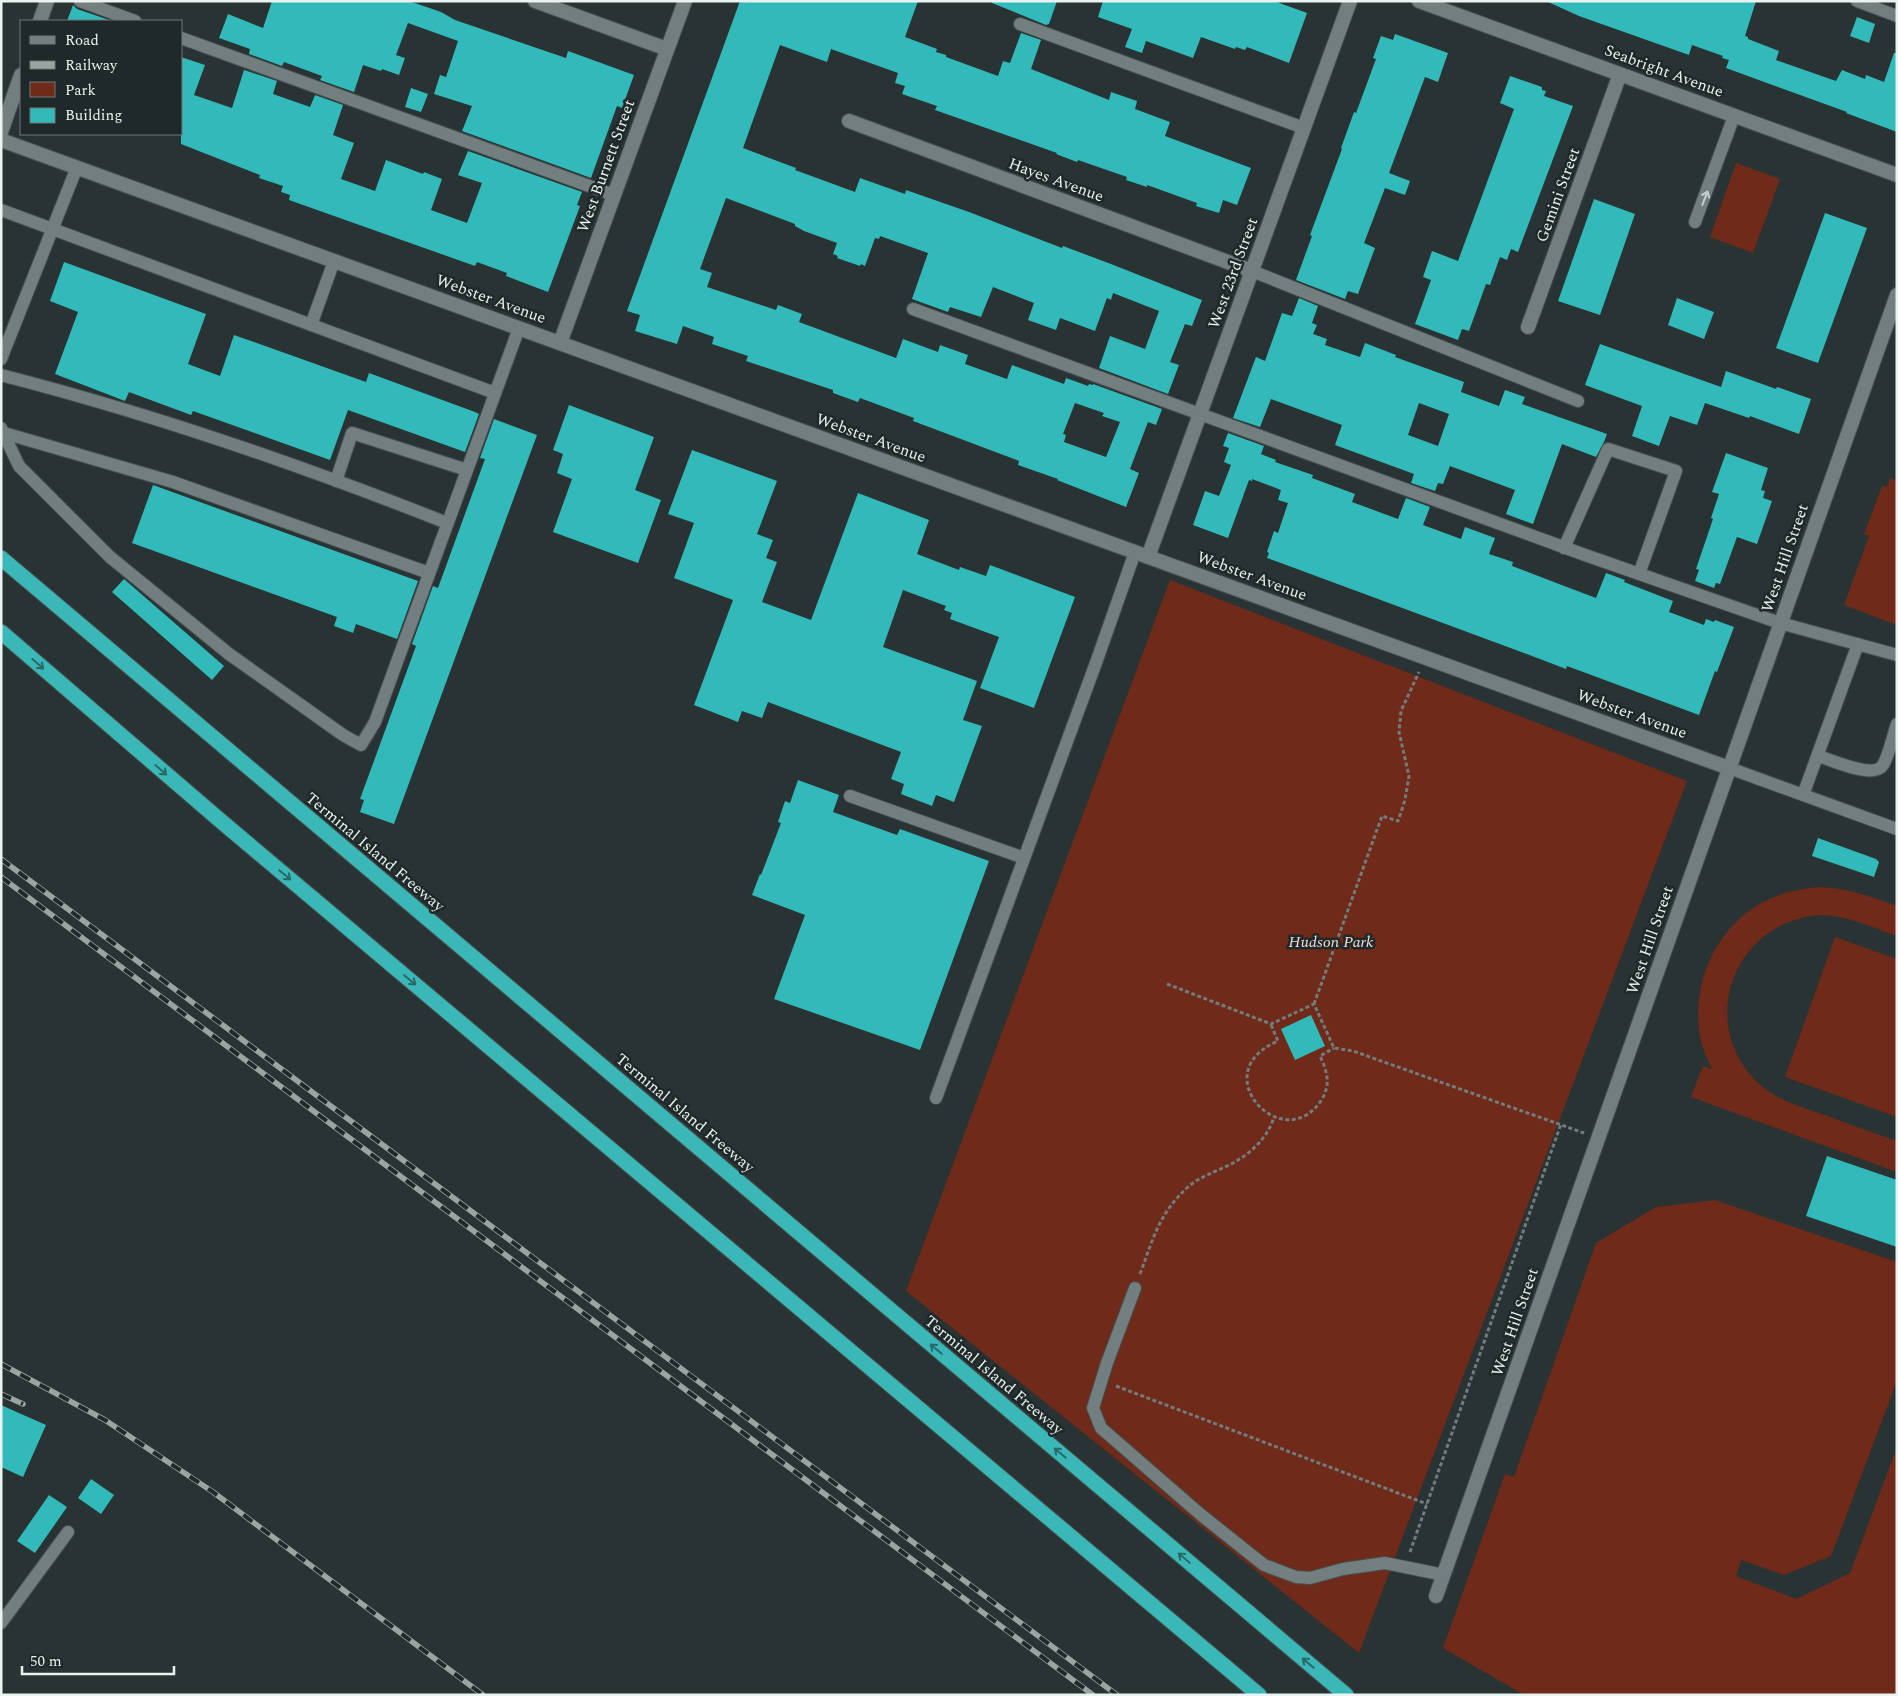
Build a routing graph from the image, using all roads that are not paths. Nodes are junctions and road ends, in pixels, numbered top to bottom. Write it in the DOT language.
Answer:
graph roads {
  1 [pos="47,1"];
  2 [pos="80,1"];
  3 [pos="535,1"];
  4 [pos="685,1"];
  5 [pos="1350,1"];
  6 [pos="1419,1"];
  7 [pos="1857,1"];
  8 [pos="1897,16"];
  9 [pos="40,20"];
  10 [pos="132,20"];
  11 [pos="1020,24"];
  12 [pos="182,38"];
  13 [pos="667,49"];
  14 [pos="1620,74"];
  15 [pos="20,78"];
  16 [pos="1734,116"];
  17 [pos="849,121"];
  18 [pos="1304,128"];
  19 [pos="1,132"];
  20 [pos="1,140"];
  21 [pos="78,167"];
  22 [pos="1897,174"];
  23 [pos="614,195"];
  24 [pos="1,210"];
  25 [pos="1695,222"];
  26 [pos="53,230"];
  27 [pos="334,261"];
  28 [pos="1252,271"];
  29 [pos="1897,295"];
  30 [pos="913,309"];
  31 [pos="311,325"];
  32 [pos="1528,327"];
  33 [pos="519,328"];
  34 [pos="560,343"];
  35 [pos="1,359"];
  36 [pos="1,375"];
  37 [pos="495,393"];
  38 [pos="1578,401"];
  39 [pos="1200,414"];
  40 [pos="2,431"];
  41 [pos="467,470"];
  42 [pos="336,481"];
  43 [pos="447,523"];
  44 [pos="1564,548"];
  45 [pos="1135,552"];
  46 [pos="1148,557"];
  47 [pos="1,558"];
  48 [pos="429,573"];
  49 [pos="1639,574"];
  50 [pos="1780,623"];
  51 [pos="1,632"];
  52 [pos="1858,644"];
  53 [pos="1897,655"];
  54 [pos="1897,724"];
  55 [pos="1818,756"];
  56 [pos="1729,768"];
  57 [pos="1803,795"];
  58 [pos="850,796"];
  59 [pos="1897,829"];
  60 [pos="1024,858"];
  61 [pos="936,1098"];
  62 [pos="1135,1288"];
  63 [pos="68,1532"];
  64 [pos="1444,1575"];
  65 [pos="1436,1596"];
  66 [pos="1,1623"];
  67 [pos="1259,1695"];
  68 [pos="1346,1695"];
  1 -- 9 [label="street"];
  2 -- 10 [label="lane"];
  3 -- 13 [label="street"];
  4 -- 13 [label="street, West Burnett Street"];
  5 -- 18 [label="street, West 23rd Street"];
  6 -- 14 [label="street, Seabright Avenue"];
  7 -- 8 [label="lane"];
  11 -- 18 [label="lane"];
  12 -- 23 [label="lane"];
  13 -- 23 [label="street, West Burnett Street"];
  14 -- 16 [label="street, Seabright Avenue"];
  14 -- 32 [label="street, Gemini Street"];
  15 -- 19 [label="street"];
  16 -- 22 [label="street, Seabright Avenue"];
  25 -- 16 [label="lane, one-way"];
  17 -- 28 [label="street, Hayes Avenue"];
  18 -- 28 [label="street, West 23rd Street"];
  20 -- 21 [label="street, Webster Avenue"];
  21 -- 26 [label="lane"];
  21 -- 27 [label="street, Webster Avenue"];
  23 -- 34 [label="street, West Burnett Street"];
  24 -- 26 [label="lane"];
  26 -- 31 [label="lane"];
  26 -- 35 [label="lane"];
  27 -- 31 [label="lane"];
  27 -- 33 [label="street, Webster Avenue"];
  28 -- 38 [label="lane"];
  28 -- 39 [label="street, West 23rd Street"];
  29 -- 50 [label="street, West Hill Street"];
  30 -- 39 [label="lane"];
  31 -- 37 [label="lane"];
  33 -- 34 [label="street, Webster Avenue"];
  33 -- 37 [label="lane"];
  34 -- 45 [label="street, Webster Avenue"];
  36 -- 42 [label="lane"];
  37 -- 41 [label="lane"];
  39 -- 44 [label="lane"];
  39 -- 46 [label="street, West 23rd Street"];
  40 -- 48 [label="lane"];
  40 -- 48 [label="lane"];
  41 -- 42 [label="lane"];
  41 -- 43 [label="lane"];
  42 -- 43 [label="lane"];
  43 -- 48 [label="lane"];
  44 -- 49 [label="lane"];
  44 -- 49 [label="lane"];
  45 -- 46 [label="street, Webster Avenue"];
  45 -- 60 [label="lane"];
  46 -- 56 [label="street, Webster Avenue"];
  68 -- 47 [label="highway, Terminal Island Freeway, one-way"];
  49 -- 50 [label="lane"];
  50 -- 52 [label="lane"];
  50 -- 56 [label="street, West Hill Street"];
  51 -- 67 [label="highway, one-way"];
  52 -- 53 [label="lane"];
  52 -- 55 [label="lane"];
  54 -- 55 [label="lane"];
  55 -- 57 [label="lane"];
  56 -- 57 [label="lane"];
  56 -- 64 [label="street, West Hill Street"];
  57 -- 59 [label="lane"];
  58 -- 60 [label="lane"];
  60 -- 61 [label="lane"];
  62 -- 64 [label="lane"];
  63 -- 66 [label="lane"];
  64 -- 65 [label="street, West Hill Street"];
}
